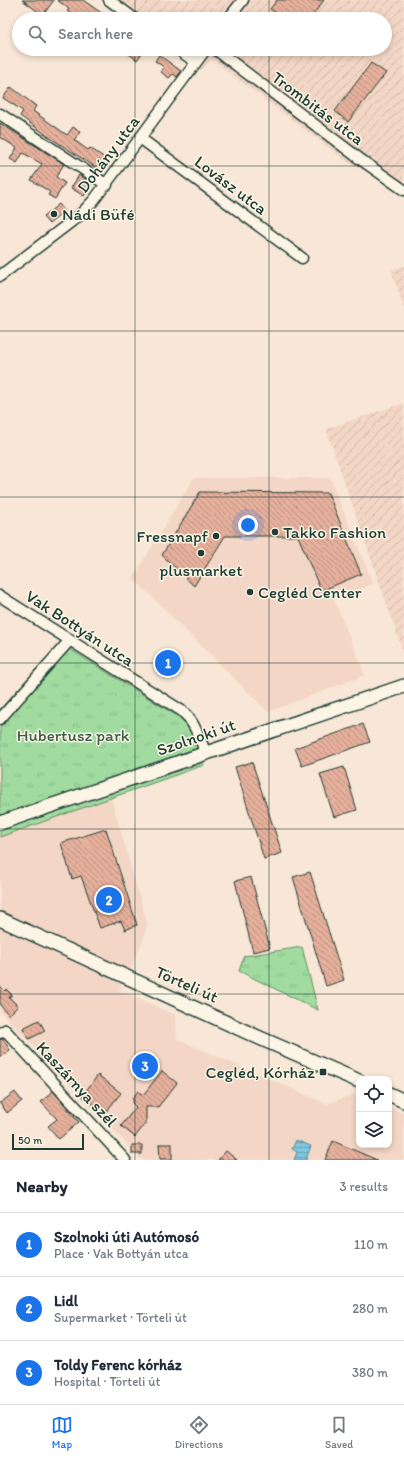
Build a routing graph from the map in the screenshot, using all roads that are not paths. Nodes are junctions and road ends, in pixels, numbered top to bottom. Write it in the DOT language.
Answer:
graph roads {
  1 [pos="109,0"];
  2 [pos="243,0"];
  3 [pos="126,12"];
  4 [pos="234,12"];
  5 [pos="187,56"];
  6 [pos="201,56"];
  7 [pos="224,56"];
  8 [pos="196,62"];
  9 [pos="0,114"];
  10 [pos="140,138"];
  11 [pos="107,185"];
  12 [pos="404,190"];
  13 [pos="302,258"];
  14 [pos="0,276"];
  15 [pos="0,596"];
  16 [pos="70,640"];
  17 [pos="404,686"];
  18 [pos="0,719"];
  19 [pos="206,753"];
  20 [pos="0,822"];
  21 [pos="0,919"];
  22 [pos="2,1032"];
  23 [pos="356,1080"];
  24 [pos="392,1095"];
  25 [pos="404,1101"];
  26 [pos="125,1160"];
  1 -- 3 [label="street"];
  2 -- 4 [label="street"];
  5 -- 8 [label="street"];
  6 -- 8 [label="street, Dohány utca"];
  7 -- 12 [label="street, Trombitás utca"];
  8 -- 10 [label="street, Dohány utca"];
  9 -- 11 [label="street"];
  10 -- 11 [label="street, Dohány utca"];
  10 -- 13 [label="street, Lovász utca"];
  11 -- 14 [label="street, Dohány utca"];
  15 -- 16 [label="street, Vak Bottyán utca"];
  16 -- 18 [label="street"];
  16 -- 19 [label="street, Vak Bottyán utca"];
  17 -- 19 [label="main road, Szolnoki út"];
  19 -- 20 [label="main road, Szolnoki út"];
  21 -- 23 [label="main road, Törteli út"];
  22 -- 26 [label="street, Kaszárnya szél"];
  24 -- 25 [label="main road"];
}
